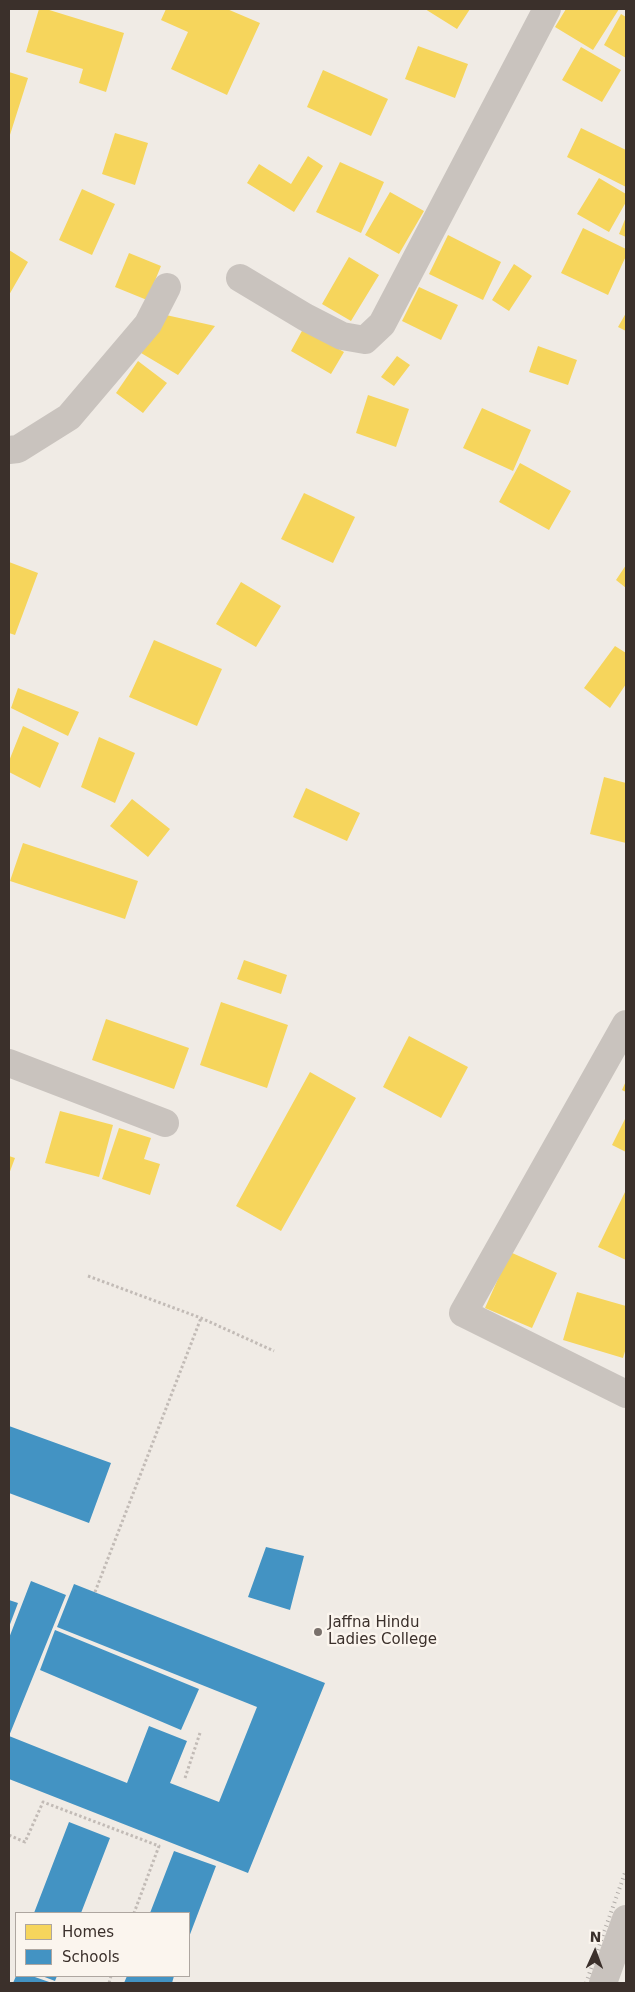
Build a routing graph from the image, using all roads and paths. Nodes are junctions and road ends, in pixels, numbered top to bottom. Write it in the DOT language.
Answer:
graph roads {
  1 [pos="547,9"];
  2 [pos="240,278"];
  3 [pos="167,288"];
  4 [pos="9,450"];
  5 [pos="626,1024"];
  6 [pos="9,1064"];
  7 [pos="165,1123"];
  8 [pos="88,1276"];
  9 [pos="201,1318"];
  10 [pos="274,1351"];
  11 [pos="626,1394"];
  12 [pos="95,1592"];
  13 [pos="200,1733"];
  14 [pos="185,1778"];
  15 [pos="9,1835"];
  16 [pos="134,1912"];
  17 [pos="626,1919"];
  18 [pos="603,1983"];
  1 -- 2 [label="street"];
  3 -- 4 [label="street"];
  5 -- 11 [label="street"];
  6 -- 7 [label="street"];
  8 -- 9 [label="path"];
  9 -- 10 [label="path"];
  9 -- 12 [label="path"];
  13 -- 14 [label="path"];
  15 -- 16 [label="path"];
  17 -- 18 [label="street"];
}
